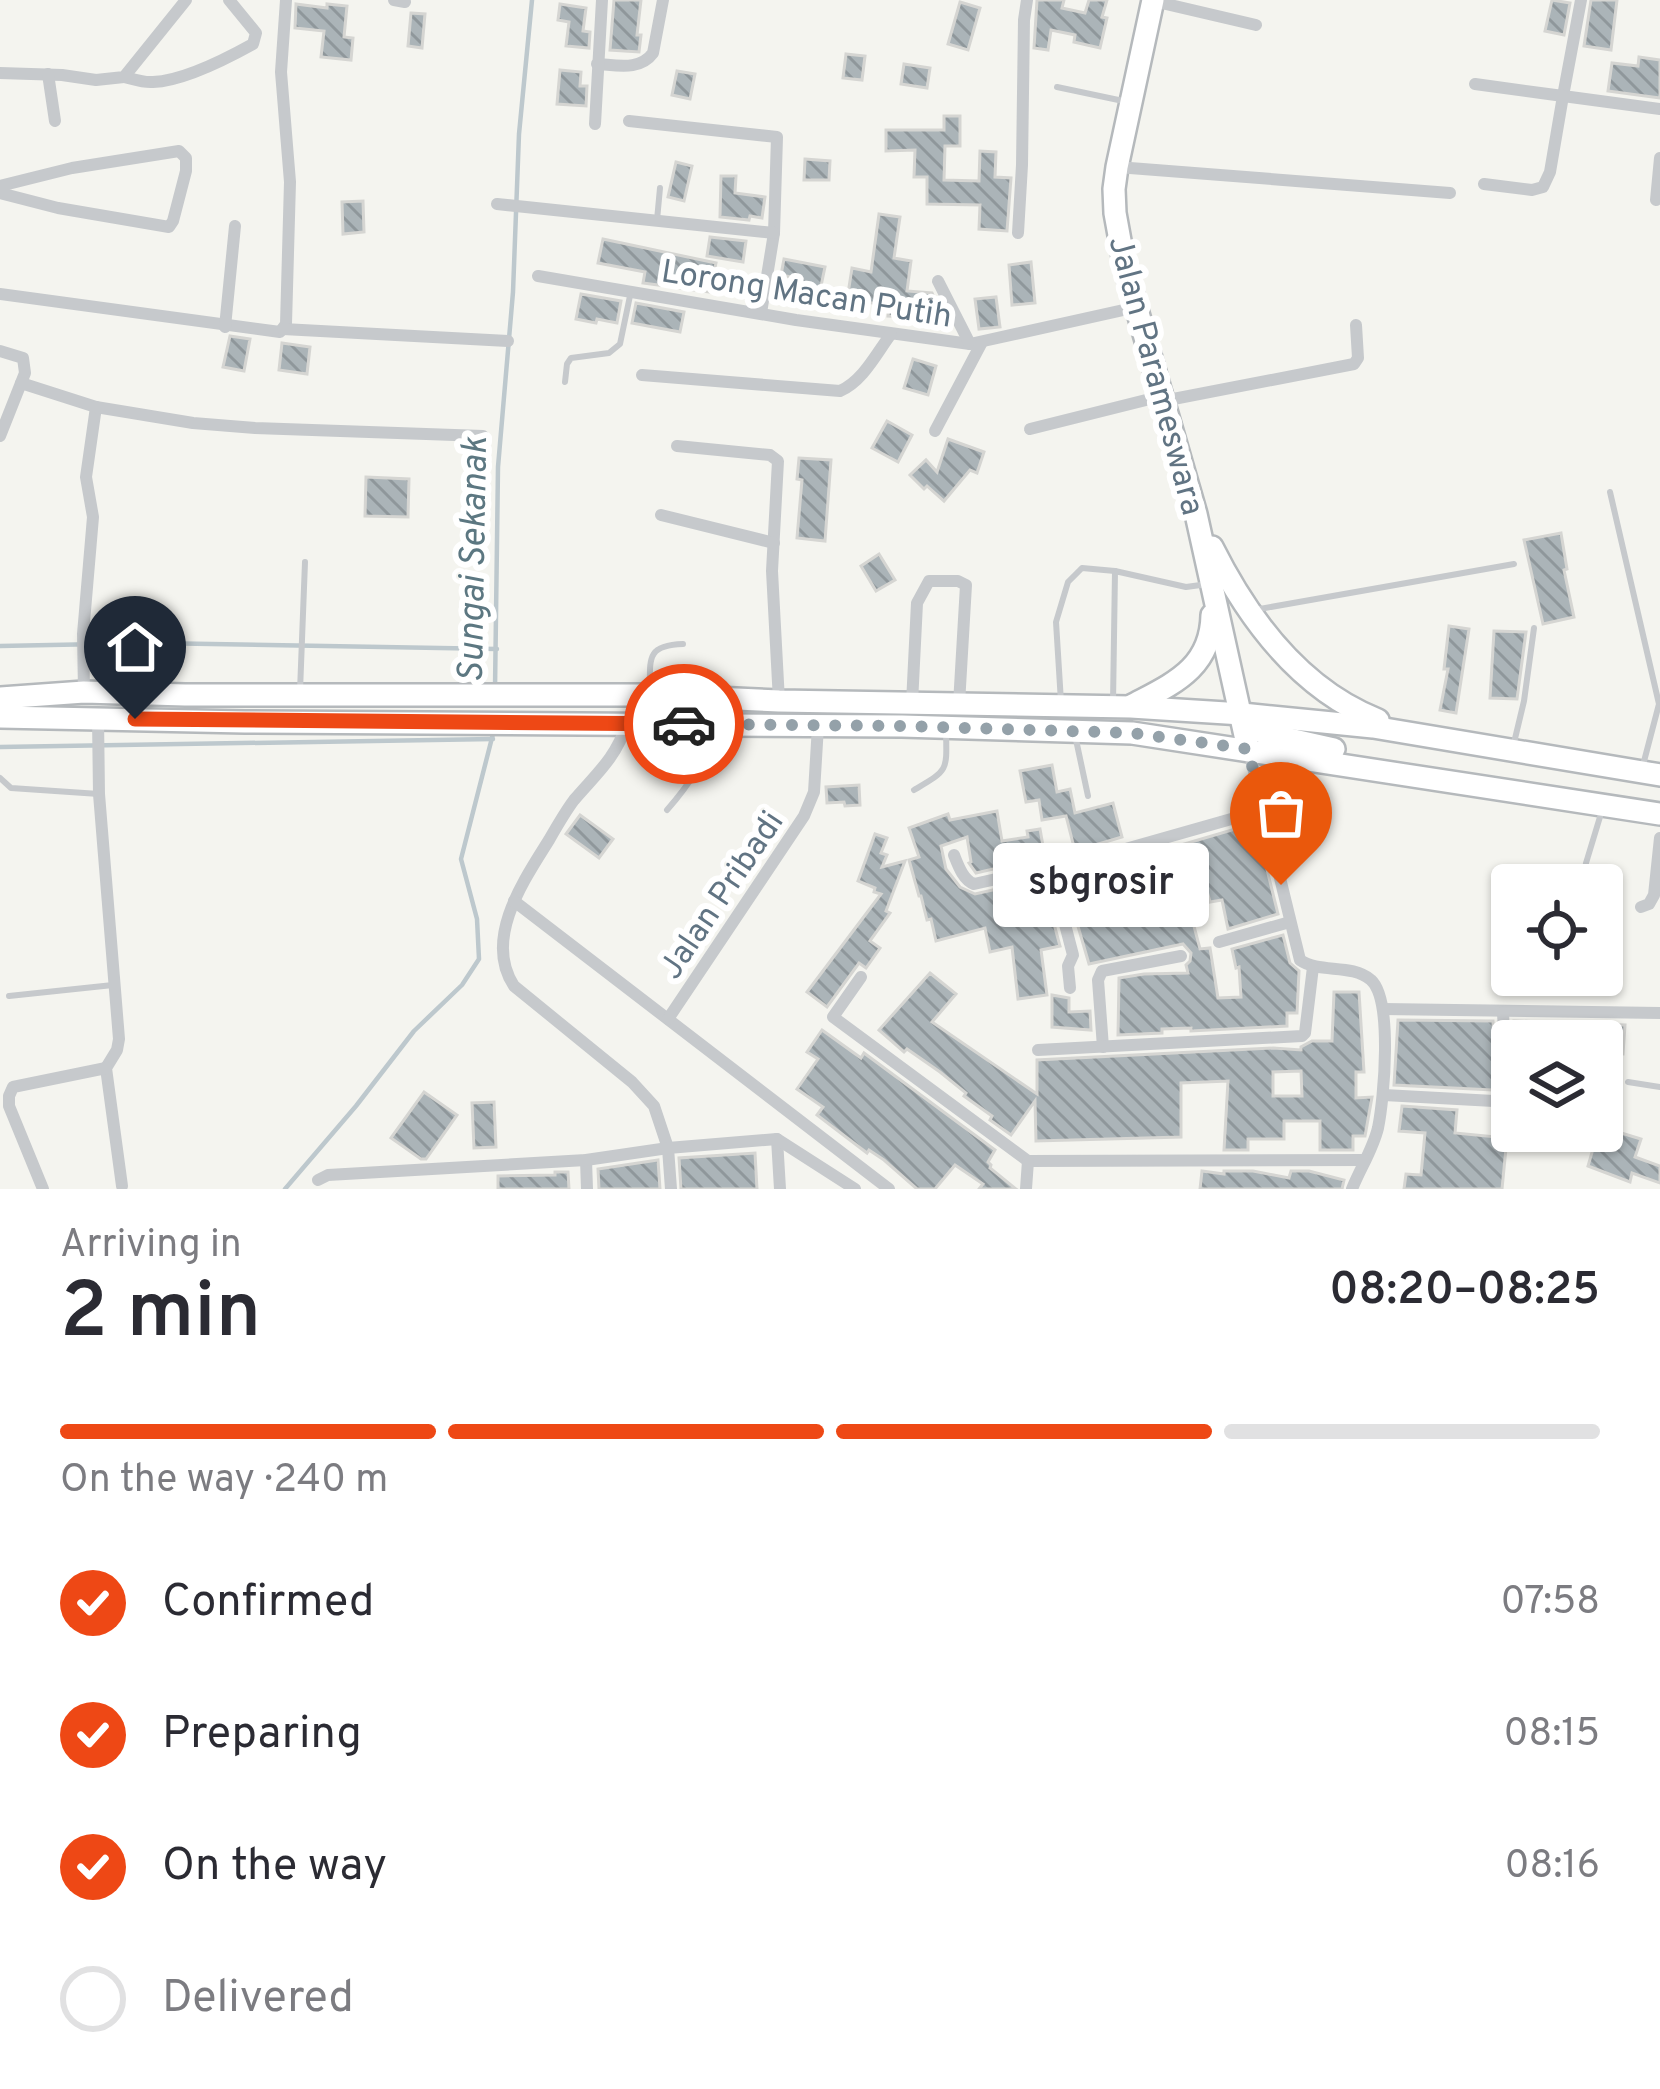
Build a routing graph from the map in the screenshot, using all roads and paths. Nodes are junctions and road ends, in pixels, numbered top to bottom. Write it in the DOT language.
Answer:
graph roads {
  1 [pos="186,0"];
  2 [pos="229,0"];
  3 [pos="286,0"];
  4 [pos="602,0"];
  5 [pos="663,0"];
  6 [pos="1027,0"];
  7 [pos="1581,0"];
  8 [pos="1153,1"];
  9 [pos="1256,25"];
  10 [pos="597,64"];
  11 [pos="0,73"];
  12 [pos="48,74"];
  13 [pos="124,77"];
  14 [pos="1475,84"];
  15 [pos="1058,87"];
  16 [pos="1563,96"];
  17 [pos="1131,103"];
  18 [pos="1660,109"];
  19 [pos="55,121"];
  20 [pos="628,121"];
  21 [pos="595,124"];
  22 [pos="1660,158"];
  23 [pos="1118,167"];
  24 [pos="1484,184"];
  25 [pos="660,188"];
  26 [pos="0,189"];
  27 [pos="1450,193"];
  28 [pos="1656,200"];
  29 [pos="500,204"];
  30 [pos="657,220"];
  31 [pos="235,226"];
  32 [pos="1018,232"];
  33 [pos="775,233"];
  34 [pos="538,276"];
  35 [pos="938,281"];
  36 [pos="631,291"];
  37 [pos="0,294"];
  38 [pos="1137,307"];
  39 [pos="761,313"];
  40 [pos="1356,325"];
  41 [pos="225,327"];
  42 [pos="283,329"];
  43 [pos="891,334"];
  44 [pos="508,340"];
  45 [pos="976,344"];
  46 [pos="0,351"];
  47 [pos="642,375"];
  48 [pos="565,382"];
  49 [pos="21,383"];
  50 [pos="1162,399"];
  51 [pos="96,407"];
  52 [pos="1030,429"];
  53 [pos="935,431"];
  54 [pos="0,436"];
  55 [pos="483,436"];
  56 [pos="677,446"];
  57 [pos="1610,492"];
  58 [pos="1196,514"];
  59 [pos="661,515"];
  60 [pos="775,543"];
  61 [pos="305,562"];
  62 [pos="1514,564"];
  63 [pos="1115,572"];
  64 [pos="1212,583"];
  65 [pos="1250,611"];
  66 [pos="1534,628"];
  67 [pos="683,644"];
  68 [pos="84,692"];
  69 [pos="300,694"];
  70 [pos="650,695"];
  71 [pos="0,698"];
  72 [pos="779,701"];
  73 [pos="913,703"];
  74 [pos="959,704"];
  75 [pos="1062,706"];
  76 [pos="1122,707"];
  77 [pos="1242,714"];
  78 [pos="0,716"];
  79 [pos="627,724"];
  80 [pos="714,724"];
  81 [pos="818,725"];
  82 [pos="946,728"];
  83 [pos="99,729"];
  84 [pos="1074,731"];
  85 [pos="1413,734"];
  86 [pos="1248,749"];
  87 [pos="1512,751"];
  88 [pos="1650,774"];
  89 [pos="0,778"];
  90 [pos="1490,787"];
  91 [pos="914,790"];
  92 [pos="99,794"];
  93 [pos="1088,796"];
  94 [pos="1603,805"];
  95 [pos="667,810"];
  96 [pos="1263,810"];
  97 [pos="1660,814"];
  98 [pos="1660,838"];
  99 [pos="954,855"];
  100 [pos="1586,864"];
  101 [pos="1050,867"];
  102 [pos="514,902"];
  103 [pos="1641,907"];
  104 [pos="1290,922"];
  105 [pos="1220,942"];
  106 [pos="1180,956"];
  107 [pos="1313,967"];
  108 [pos="861,977"];
  109 [pos="116,984"];
  110 [pos="1070,988"];
  111 [pos="9,996"];
  112 [pos="1383,1009"];
  113 [pos="1504,1012"];
  114 [pos="1660,1013"];
  115 [pos="668,1019"];
  116 [pos="1504,1020"];
  117 [pos="1103,1047"];
  118 [pos="1038,1050"];
  119 [pos="106,1068"];
  120 [pos="1628,1082"];
  121 [pos="1660,1087"];
  122 [pos="1384,1095"];
  123 [pos="1491,1101"];
  124 [pos="777,1138"];
  125 [pos="668,1148"];
  126 [pos="586,1160"];
  127 [pos="1365,1160"];
  128 [pos="1028,1161"];
  129 [pos="317,1180"];
  130 [pos="122,1186"];
  131 [pos="43,1189"];
  132 [pos="587,1189"];
  133 [pos="671,1189"];
  134 [pos="780,1189"];
  135 [pos="855,1189"];
  136 [pos="890,1189"];
  137 [pos="1026,1189"];
  138 [pos="1352,1189"];
  1 -- 13 [label="street"];
  2 -- 13 [label="street"];
  3 -- 42 [label="street"];
  4 -- 10 [label="street"];
  5 -- 10 [label="street"];
  6 -- 32 [label="street"];
  7 -- 16 [label="street"];
  8 -- 9 [label="street"];
  8 -- 17 [label="highway, Jalan Parameswara"];
  10 -- 21 [label="street"];
  11 -- 12 [label="street"];
  12 -- 13 [label="street"];
  12 -- 19 [label="street"];
  14 -- 16 [label="street"];
  15 -- 17 [label="lane"];
  16 -- 18 [label="street"];
  16 -- 24 [label="street"];
  17 -- 23 [label="highway, Jalan Parameswara"];
  20 -- 33 [label="street"];
  22 -- 28 [label="street"];
  23 -- 27 [label="street"];
  23 -- 38 [label="highway, Jalan Parameswara"];
  25 -- 30 [label="lane"];
  26 -- 26 [label="street"];
  29 -- 30 [label="street"];
  30 -- 33 [label="street"];
  31 -- 41 [label="street"];
  33 -- 39 [label="street"];
  34 -- 36 [label="street, Lorong Macan Putih"];
  35 -- 45 [label="street"];
  36 -- 39 [label="street, Lorong Macan Putih"];
  36 -- 48 [label="lane"];
  37 -- 41 [label="street"];
  38 -- 45 [label="street, Lorong Macan Putih"];
  38 -- 50 [label="highway, Jalan Parameswara"];
  39 -- 43 [label="street, Lorong Macan Putih"];
  40 -- 50 [label="street"];
  41 -- 42 [label="street"];
  42 -- 44 [label="street"];
  43 -- 45 [label="street, Lorong Macan Putih"];
  43 -- 47 [label="street"];
  45 -- 53 [label="street"];
  46 -- 49 [label="street"];
  49 -- 51 [label="street"];
  49 -- 54 [label="street"];
  50 -- 52 [label="street"];
  50 -- 58 [label="highway, Jalan Parameswara"];
  51 -- 55 [label="street"];
  51 -- 68 [label="street"];
  56 -- 60 [label="street"];
  57 -- 88 [label="lane"];
  58 -- 64 [label="highway, Jalan Parameswara"];
  58 -- 65 [label="highway"];
  59 -- 60 [label="street"];
  60 -- 72 [label="street"];
  61 -- 69 [label="lane"];
  62 -- 65 [label="lane"];
  63 -- 64 [label="lane"];
  63 -- 75 [label="lane"];
  63 -- 76 [label="lane"];
  64 -- 76 [label="highway"];
  64 -- 77 [label="highway, Jalan Parameswara"];
  65 -- 85 [label="highway"];
  66 -- 87 [label="lane"];
  67 -- 70 [label="lane"];
  68 -- 69 [label="highway"];
  68 -- 71 [label="highway"];
  69 -- 70 [label="highway"];
  70 -- 72 [label="highway"];
  72 -- 73 [label="highway"];
  73 -- 74 [label="highway"];
  73 -- 74 [label="street"];
  74 -- 75 [label="highway"];
  75 -- 76 [label="highway"];
  76 -- 77 [label="highway"];
  77 -- 85 [label="highway"];
  77 -- 86 [label="highway, Jalan Parameswara"];
  77 -- 90 [label="highway"];
  78 -- 83 [label="highway"];
  79 -- 80 [label="highway"];
  79 -- 83 [label="highway"];
  79 -- 102 [label="street"];
  80 -- 81 [label="highway"];
  80 -- 95 [label="lane"];
  81 -- 82 [label="highway"];
  81 -- 115 [label="street, Jalan Pribadi"];
  82 -- 84 [label="highway"];
  82 -- 91 [label="lane"];
  83 -- 92 [label="street"];
  84 -- 86 [label="highway"];
  84 -- 93 [label="lane"];
  85 -- 87 [label="highway"];
  86 -- 90 [label="highway"];
  86 -- 96 [label="street"];
  87 -- 88 [label="highway"];
  89 -- 92 [label="lane"];
  90 -- 94 [label="highway"];
  92 -- 109 [label="street"];
  94 -- 97 [label="highway"];
  94 -- 100 [label="lane"];
  96 -- 101 [label="street"];
  96 -- 104 [label="street"];
  98 -- 103 [label="street"];
  99 -- 101 [label="street"];
  101 -- 110 [label="street"];
  102 -- 115 [label="street"];
  102 -- 125 [label="street"];
  104 -- 105 [label="street"];
  104 -- 107 [label="street"];
  106 -- 117 [label="street"];
  107 -- 112 [label="street"];
  107 -- 117 [label="street"];
  108 -- 128 [label="street"];
  109 -- 111 [label="lane"];
  109 -- 119 [label="street"];
  112 -- 113 [label="street"];
  112 -- 122 [label="street"];
  113 -- 114 [label="street"];
  113 -- 116 [label="street"];
  115 -- 136 [label="street"];
  117 -- 118 [label="street"];
  119 -- 130 [label="street"];
  119 -- 131 [label="street"];
  120 -- 121 [label="lane"];
  122 -- 123 [label="street"];
  122 -- 127 [label="street"];
  124 -- 125 [label="street"];
  124 -- 134 [label="street"];
  124 -- 135 [label="street"];
  125 -- 126 [label="street"];
  125 -- 133 [label="street"];
  126 -- 129 [label="street"];
  126 -- 132 [label="street"];
  127 -- 128 [label="street"];
  127 -- 138 [label="street"];
  128 -- 137 [label="street"];
}
